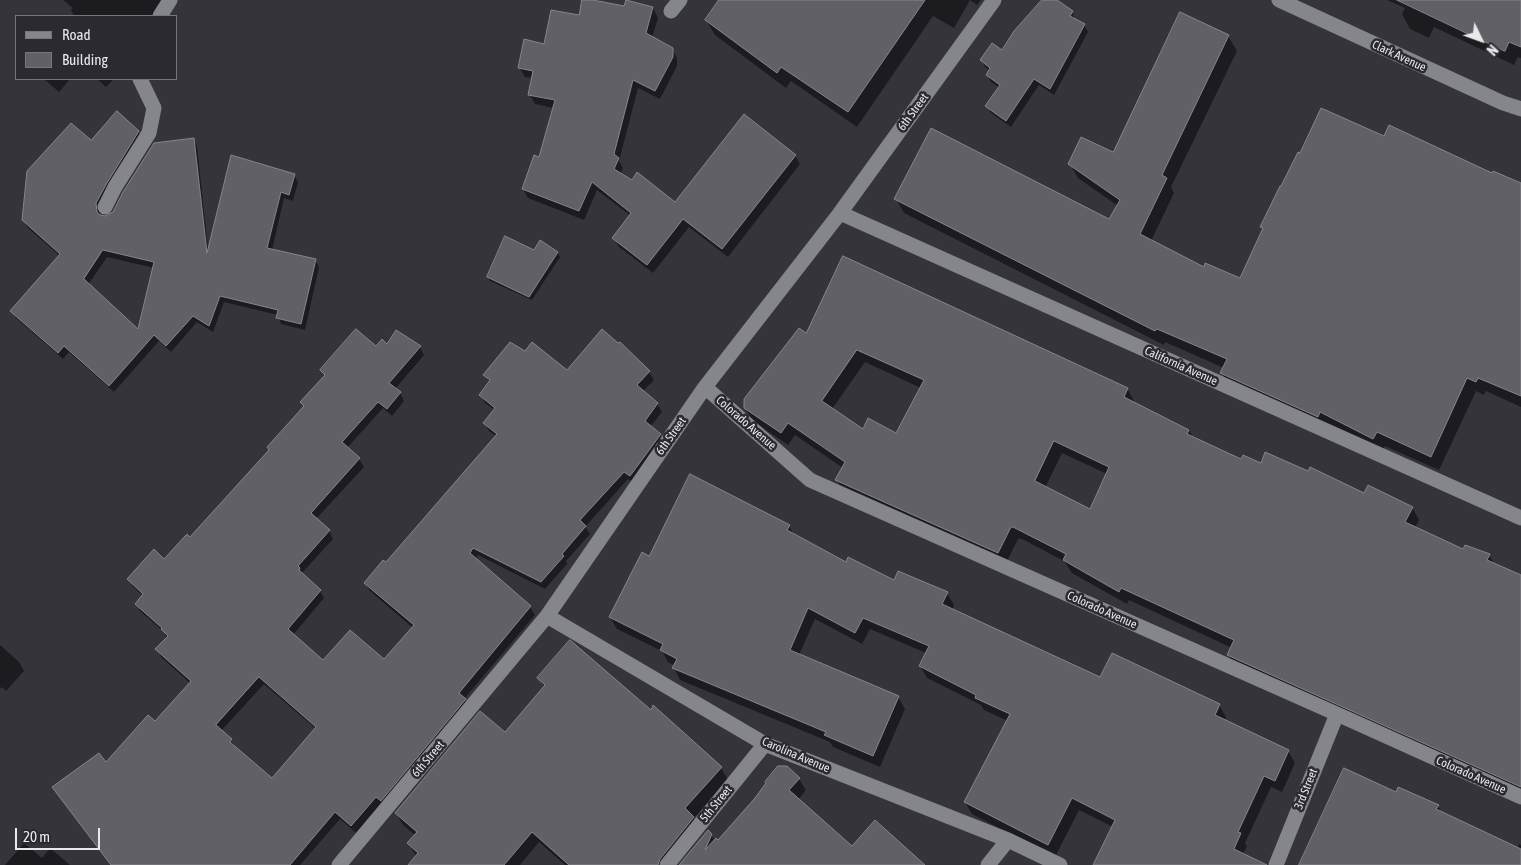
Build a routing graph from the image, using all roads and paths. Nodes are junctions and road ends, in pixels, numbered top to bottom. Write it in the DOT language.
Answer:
graph roads {
  1 [pos="170,0"];
  2 [pos="994,0"];
  3 [pos="1279,0"];
  4 [pos="161,15"];
  5 [pos="140,80"];
  6 [pos="1521,109"];
  7 [pos="105,208"];
  8 [pos="840,213"];
  9 [pos="705,387"];
  10 [pos="1521,518"];
  11 [pos="547,616"];
  12 [pos="1337,714"];
  13 [pos="765,744"];
  14 [pos="1521,797"];
  15 [pos="1008,840"];
  16 [pos="340,865"];
  17 [pos="667,865"];
  18 [pos="988,865"];
  19 [pos="1060,865"];
  20 [pos="1276,865"];
  1 -- 4 [label="street"];
  2 -- 8 [label="street, 6th Street"];
  3 -- 6 [label="street, Clark Avenue"];
  5 -- 7 [label="street"];
  8 -- 9 [label="street, 6th Street"];
  8 -- 10 [label="street, California Avenue"];
  9 -- 11 [label="street, 6th Street"];
  9 -- 12 [label="street, Colorado Avenue"];
  11 -- 13 [label="street, Carolina Avenue"];
  11 -- 16 [label="street, 6th Street"];
  12 -- 14 [label="street, Colorado Avenue"];
  12 -- 20 [label="street, 3rd Street"];
  13 -- 15 [label="street, Carolina Avenue"];
  13 -- 17 [label="street, 5th Street"];
  15 -- 18 [label="street"];
  15 -- 19 [label="street, Carolina Avenue"];
}
